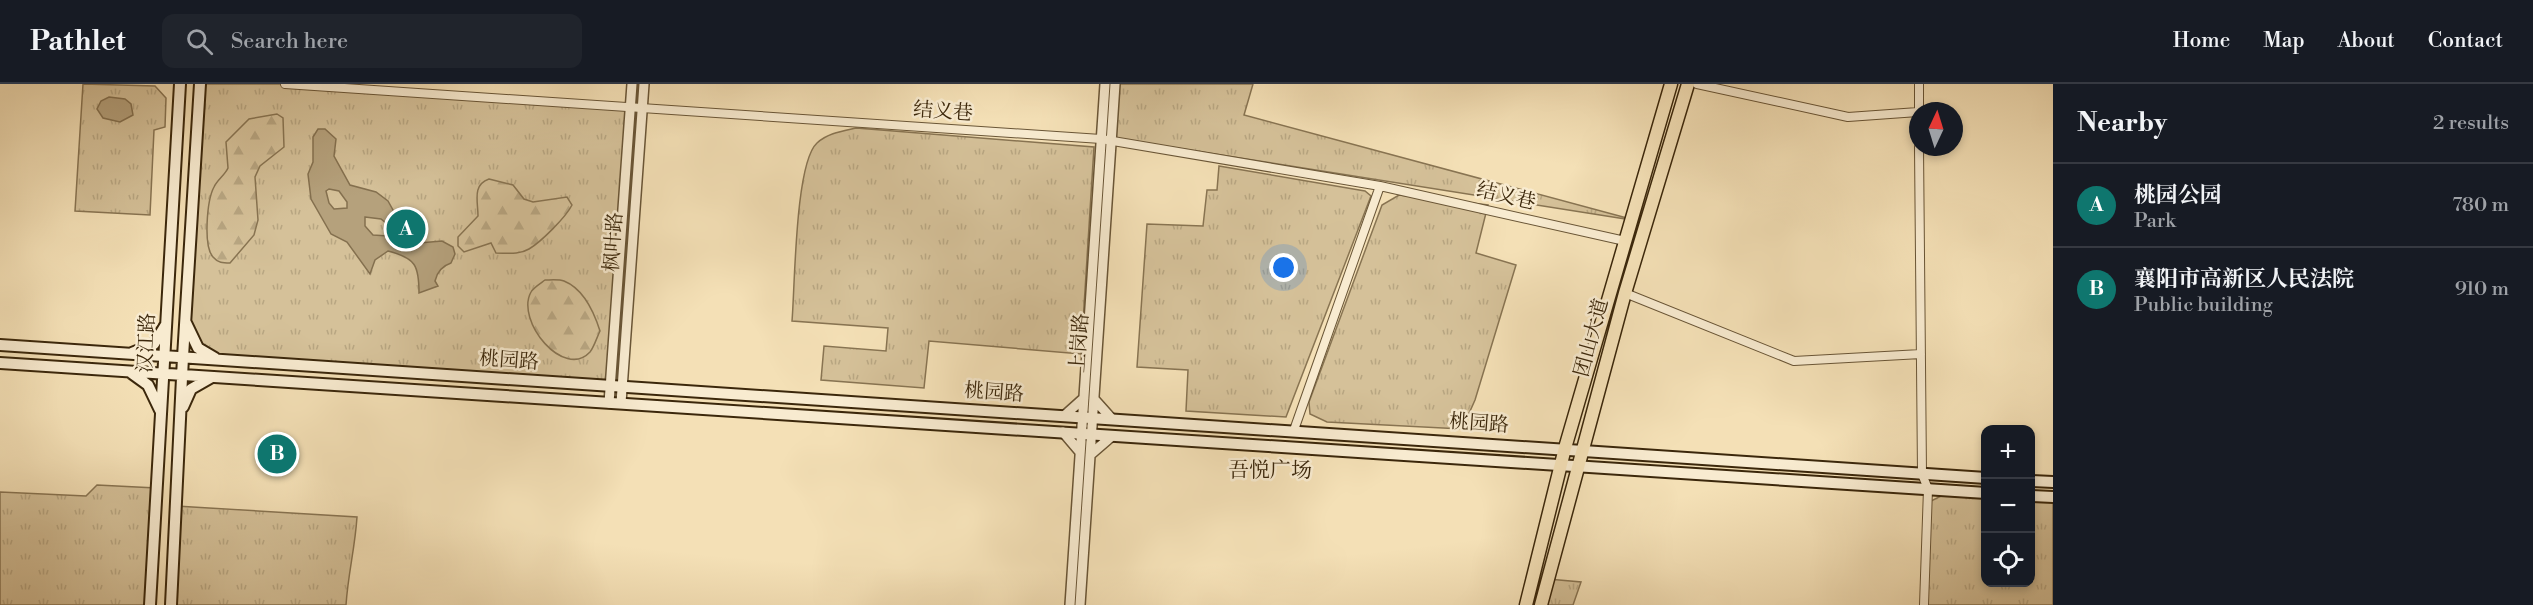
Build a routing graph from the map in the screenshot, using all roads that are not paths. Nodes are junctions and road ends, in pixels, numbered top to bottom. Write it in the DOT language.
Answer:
graph roads {
  1 [pos="180,84"];
  2 [pos="200,84"];
  3 [pos="285,84"];
  4 [pos="632,84"];
  5 [pos="644,84"];
  6 [pos="1105,84"];
  7 [pos="1115,84"];
  8 [pos="1671,84"];
  9 [pos="1688,84"];
  10 [pos="1697,84"];
  11 [pos="1919,84"];
  12 [pos="1918,102"];
  13 [pos="630,108"];
  14 [pos="642,108"];
  15 [pos="1909,113"];
  16 [pos="1101,139"];
  17 [pos="1112,141"];
  18 [pos="1919,156"];
  19 [pos="1380,186"];
  20 [pos="1625,241"];
  21 [pos="1625,293"];
  22 [pos="185,321"];
  23 [pos="166,323"];
  24 [pos="0,345"];
  25 [pos="130,354"];
  26 [pos="1921,354"];
  27 [pos="164,356"];
  28 [pos="183,357"];
  29 [pos="218,360"];
  30 [pos="0,363"];
  31 [pos="129,371"];
  32 [pos="163,374"];
  33 [pos="182,375"];
  34 [pos="213,377"];
  35 [pos="616,386"];
  36 [pos="1089,398"];
  37 [pos="609,403"];
  38 [pos="621,404"];
  39 [pos="161,412"];
  40 [pos="180,413"];
  41 [pos="1065,415"];
  42 [pos="1088,417"];
  43 [pos="1111,418"];
  44 [pos="1294,430"];
  45 [pos="1063,432"];
  46 [pos="1087,434"];
  47 [pos="1112,436"];
  48 [pos="1565,448"];
  49 [pos="1582,449"];
  50 [pos="1085,454"];
  51 [pos="1560,466"];
  52 [pos="1577,468"];
  53 [pos="1922,474"];
  54 [pos="1981,478"];
  55 [pos="2035,481"];
  56 [pos="2053,482"];
  57 [pos="1928,489"];
  58 [pos="1981,493"];
  59 [pos="2035,496"];
  60 [pos="2053,497"];
  61 [pos="150,605"];
  62 [pos="171,605"];
  63 [pos="1070,605"];
  64 [pos="1080,605"];
  65 [pos="1526,605"];
  66 [pos="1541,605"];
  67 [pos="1924,605"];
  1 -- 23 [label="main road, 汉江路"];
  2 -- 22 [label="main road, 汉江路"];
  3 -- 13 [label="street, 结义巷"];
  4 -- 13 [label="street, 枫叶路"];
  5 -- 14 [label="street, 枫叶路"];
  6 -- 16 [label="street, 上岗路"];
  7 -- 17 [label="street, 上岗路"];
  8 -- 20 [label="highway, 团山大道"];
  9 -- 21 [label="highway, 团山大道"];
  10 -- 15 [label="street"];
  11 -- 12 [label="street"];
  13 -- 14 [label="street, 结义巷"];
  13 -- 35 [label="street, 枫叶路"];
  14 -- 16 [label="street, 结义巷"];
  14 -- 35 [label="street, 枫叶路"];
  16 -- 17 [label="street, 结义巷"];
  16 -- 36 [label="street, 上岗路"];
  17 -- 19 [label="street, 结义巷"];
  17 -- 36 [label="street, 上岗路"];
  18 -- 26 [label="street"];
  19 -- 20 [label="street, 结义巷"];
  19 -- 44 [label="street"];
  20 -- 48 [label="highway, 团山大道"];
  21 -- 26 [label="street"];
  21 -- 49 [label="highway, 团山大道"];
  22 -- 28 [label="main road, 汉江路"];
  22 -- 29 [label="main road"];
  23 -- 25 [label="main road"];
  23 -- 27 [label="main road, 汉江路"];
  24 -- 25 [label="main road, 桃园路"];
  25 -- 27 [label="main road, 桃园路"];
  26 -- 53 [label="street"];
  27 -- 28 [label="main road, 桃园路"];
  27 -- 32 [label="main road, 汉江路"];
  28 -- 29 [label="main road, 桃园路"];
  28 -- 33 [label="main road, 汉江路"];
  29 -- 35 [label="main road, 桃园路"];
  30 -- 31 [label="main road, 桃园路"];
  31 -- 32 [label="main road, 桃园路"];
  31 -- 39 [label="main road"];
  32 -- 33 [label="main road, 桃园路"];
  32 -- 39 [label="main road, 汉江路"];
  33 -- 34 [label="main road, 桃园路"];
  33 -- 40 [label="main road, 汉江路"];
  34 -- 37 [label="main road, 桃园路"];
  34 -- 40 [label="main road"];
  35 -- 37 [label="street, 枫叶路"];
  35 -- 38 [label="street, 枫叶路"];
  35 -- 41 [label="main road, 桃园路"];
  36 -- 41 [label="street"];
  36 -- 42 [label="street, 上岗路"];
  36 -- 43 [label="street"];
  37 -- 38 [label="main road, 桃园路"];
  38 -- 45 [label="main road, 桃园路"];
  39 -- 61 [label="main road, 汉江路"];
  40 -- 62 [label="main road, 汉江路"];
  41 -- 42 [label="main road, 桃园路"];
  42 -- 43 [label="main road, 桃园路"];
  42 -- 46 [label="street, 上岗路"];
  43 -- 44 [label="main road, 桃园路"];
  44 -- 48 [label="main road, 桃园路"];
  45 -- 46 [label="main road, 桃园路"];
  45 -- 50 [label="street"];
  46 -- 47 [label="main road, 桃园路"];
  46 -- 50 [label="street, 上岗路"];
  47 -- 50 [label="street"];
  47 -- 51 [label="main road, 桃园路"];
  48 -- 49 [label="main road, 桃园路"];
  48 -- 51 [label="highway, 团山大道"];
  49 -- 52 [label="highway, 团山大道"];
  49 -- 53 [label="main road, 桃园路"];
  50 -- 63 [label="street, 上岗路"];
  50 -- 64 [label="street, 上岗路"];
  51 -- 52 [label="main road, 桃园路"];
  51 -- 65 [label="highway, 团山大道"];
  52 -- 57 [label="main road, 桃园路"];
  52 -- 66 [label="highway, 团山大道"];
  53 -- 54 [label="main road, 桃园路"];
  53 -- 57 [label="street"];
  55 -- 56 [label="main road"];
  57 -- 58 [label="main road, 桃园路"];
  57 -- 67 [label="street"];
  59 -- 60 [label="main road"];
}
